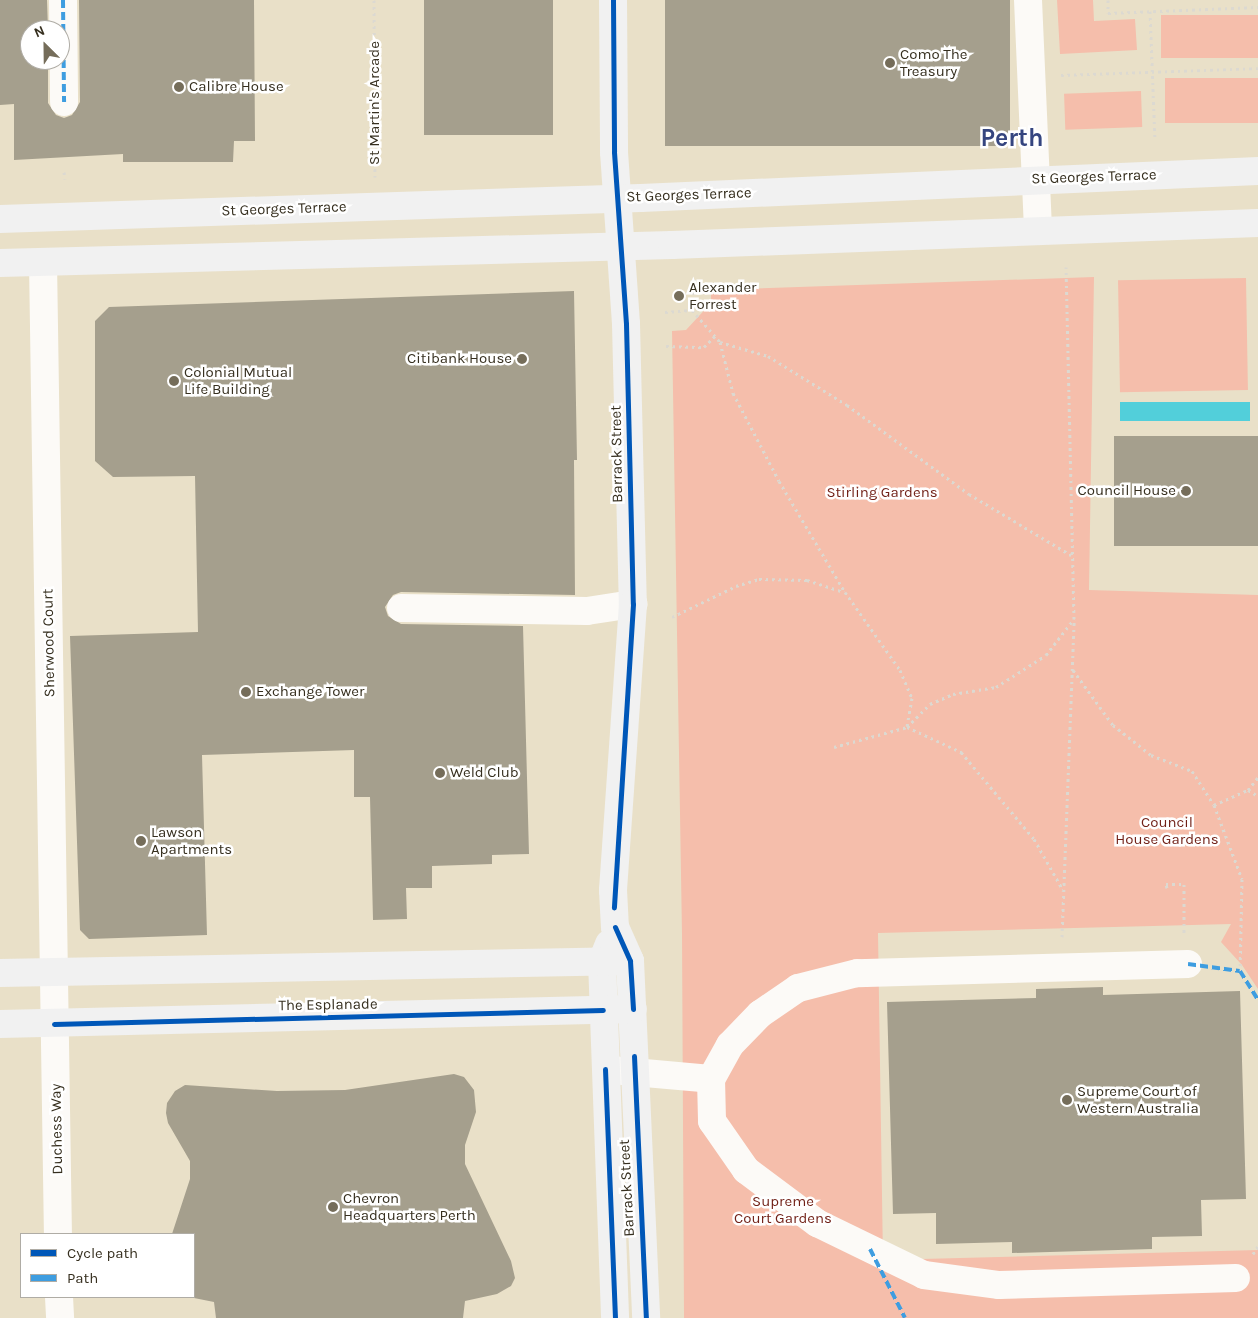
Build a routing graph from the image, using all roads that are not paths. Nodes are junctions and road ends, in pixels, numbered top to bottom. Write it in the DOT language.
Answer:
graph roads {
  1 [pos="63,0"];
  2 [pos="613,0"];
  3 [pos="1028,0"];
  4 [pos="64,102"];
  5 [pos="1258,171"];
  6 [pos="1036,179"];
  7 [pos="617,198"];
  8 [pos="0,219"];
  9 [pos="1258,223"];
  10 [pos="1038,231"];
  11 [pos="621,245"];
  12 [pos="43,262"];
  13 [pos="0,263"];
  14 [pos="633,604"];
  15 [pos="401,608"];
  16 [pos="615,928"];
  17 [pos="602,961"];
  18 [pos="630,961"];
  19 [pos="1186,964"];
  20 [pos="54,970"];
  21 [pos="0,972"];
  22 [pos="633,1009"];
  23 [pos="604,1010"];
  24 [pos="0,1024"];
  25 [pos="54,1024"];
  26 [pos="605,1069"];
  27 [pos="635,1073"];
  28 [pos="711,1079"];
  29 [pos="58,1233"];
  30 [pos="1236,1278"];
  31 [pos="59,1298"];
  32 [pos="60,1318"];
  33 [pos="615,1318"];
  34 [pos="646,1318"];
  1 -- 4 [label="street"];
  2 -- 7 [label="main road, Barrack Street"];
  3 -- 6 [label="street"];
  5 -- 6 [label="main road, St Georges Terrace"];
  6 -- 7 [label="main road, St Georges Terrace"];
  6 -- 10 [label="street"];
  7 -- 8 [label="main road, St Georges Terrace"];
  7 -- 11 [label="main road, Barrack Street"];
  9 -- 10 [label="main road"];
  10 -- 11 [label="main road"];
  11 -- 12 [label="main road"];
  11 -- 14 [label="main road, Barrack Street"];
  12 -- 13 [label="main road"];
  12 -- 20 [label="street, Sherwood Court"];
  14 -- 15 [label="street"];
  14 -- 16 [label="main road, Barrack Street"];
  16 -- 17 [label="main road, Barrack Street"];
  16 -- 18 [label="main road, Barrack Street"];
  17 -- 18 [label="main road"];
  17 -- 20 [label="main road"];
  17 -- 23 [label="main road, Barrack Street"];
  18 -- 22 [label="main road, Barrack Street"];
  19 -- 28 [label="street"];
  20 -- 21 [label="main road"];
  20 -- 25 [label="street, Sherwood Court"];
  22 -- 23 [label="main road, The Esplanade"];
  22 -- 27 [label="main road, Barrack Street"];
  23 -- 25 [label="main road, The Esplanade"];
  23 -- 26 [label="main road, Barrack Street"];
  24 -- 25 [label="main road, The Esplanade"];
  25 -- 29 [label="street, Duchess Way"];
  26 -- 27 [label="street"];
  26 -- 33 [label="main road, Barrack Street"];
  27 -- 28 [label="street"];
  27 -- 34 [label="main road, Barrack Street"];
  28 -- 30 [label="street"];
  31 -- 32 [label="street"];
}
